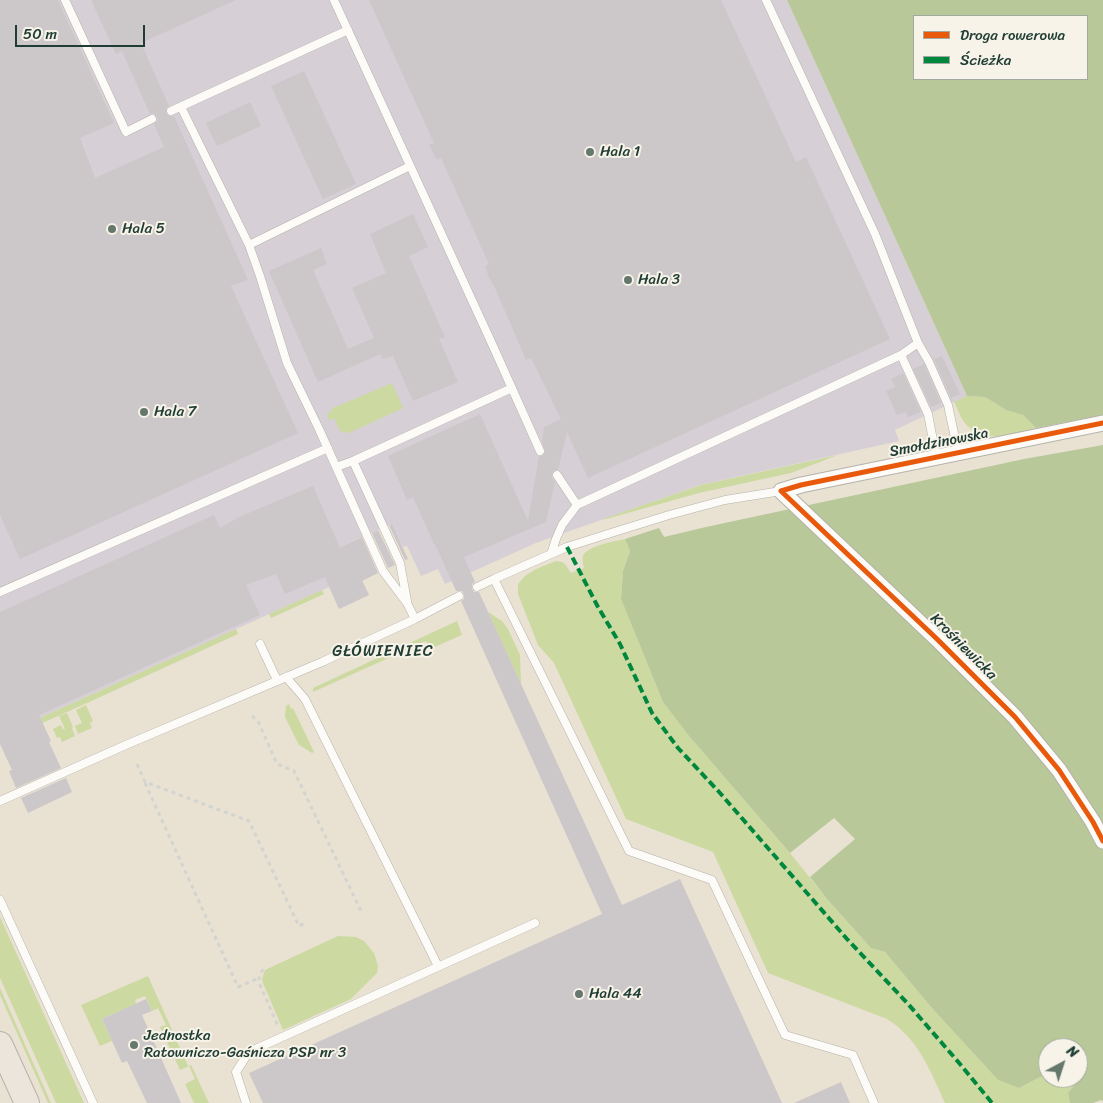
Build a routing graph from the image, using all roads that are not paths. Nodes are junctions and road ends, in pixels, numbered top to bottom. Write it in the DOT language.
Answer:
graph roads {
  1 [pos="65,0"];
  2 [pos="334,0"];
  3 [pos="766,0"];
  4 [pos="348,30"];
  5 [pos="181,107"];
  6 [pos="171,111"];
  7 [pos="152,119"];
  8 [pos="410,166"];
  9 [pos="249,245"];
  10 [pos="918,343"];
  11 [pos="901,355"];
  12 [pos="512,388"];
  13 [pos="1103,423"];
  14 [pos="328,448"];
  15 [pos="540,451"];
  16 [pos="958,452"];
  17 [pos="936,456"];
  18 [pos="353,460"];
  19 [pos="336,467"];
  20 [pos="557,475"];
  21 [pos="781,491"];
  22 [pos="577,505"];
  23 [pos="551,554"];
  24 [pos="494,579"];
  25 [pos="477,587"];
  26 [pos="0,592"];
  27 [pos="459,596"];
  28 [pos="407,603"];
  29 [pos="415,618"];
  30 [pos="260,644"];
  31 [pos="286,677"];
  32 [pos="277,680"];
  33 [pos="0,801"];
  34 [pos="1103,841"];
  35 [pos="0,900"];
  36 [pos="535,923"];
  37 [pos="438,966"];
  38 [pos="0,1044"];
  39 [pos="27,1103"];
  40 [pos="93,1103"];
  41 [pos="246,1103"];
  42 [pos="874,1103"];
  1 -- 7 [label="lane"];
  2 -- 4 [label="lane"];
  3 -- 10 [label="lane"];
  4 -- 5 [label="lane"];
  4 -- 8 [label="lane"];
  5 -- 6 [label="lane"];
  5 -- 9 [label="lane"];
  8 -- 9 [label="lane"];
  8 -- 12 [label="lane"];
  9 -- 14 [label="lane"];
  10 -- 11 [label="lane"];
  10 -- 16 [label="lane"];
  11 -- 17 [label="lane"];
  11 -- 22 [label="lane"];
  12 -- 15 [label="lane"];
  12 -- 18 [label="lane"];
  13 -- 16 [label="street, Smołdzinowska"];
  14 -- 19 [label="lane"];
  14 -- 26 [label="lane"];
  16 -- 17 [label="street, Smołdzinowska"];
  17 -- 21 [label="street, Smołdzinowska"];
  18 -- 19 [label="lane"];
  18 -- 28 [label="lane"];
  19 -- 28 [label="lane"];
  20 -- 22 [label="lane"];
  21 -- 23 [label="lane"];
  21 -- 34 [label="street, Krośniewicka"];
  22 -- 23 [label="lane"];
  23 -- 24 [label="lane"];
  24 -- 25 [label="lane"];
  24 -- 42 [label="lane"];
  27 -- 29 [label="lane"];
  28 -- 29 [label="lane"];
  29 -- 31 [label="lane"];
  30 -- 32 [label="lane"];
  31 -- 32 [label="lane"];
  31 -- 37 [label="lane"];
  32 -- 33 [label="lane"];
  35 -- 40 [label="lane"];
  36 -- 37 [label="lane"];
  37 -- 41 [label="lane"];
  38 -- 39 [label="main road"];
}
